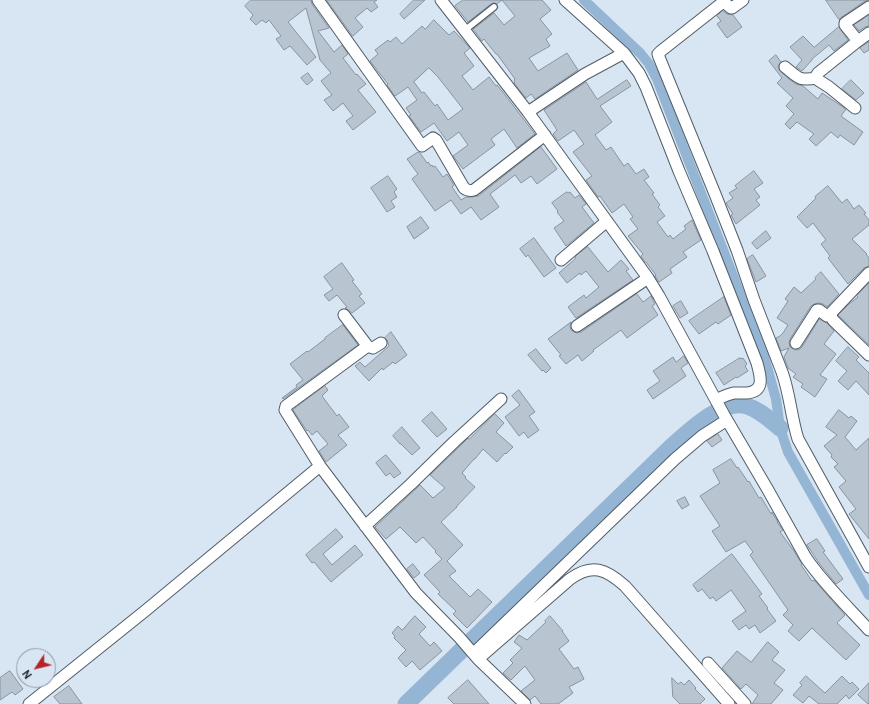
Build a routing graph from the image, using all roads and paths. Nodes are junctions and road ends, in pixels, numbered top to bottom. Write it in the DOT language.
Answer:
graph roads {
  1 [pos="318,0"];
  2 [pos="441,0"];
  3 [pos="565,0"];
  4 [pos="743,0"];
  5 [pos="494,7"];
  6 [pos="869,7"];
  7 [pos="464,30"];
  8 [pos="869,34"];
  9 [pos="858,41"];
  10 [pos="624,53"];
  11 [pos="785,67"];
  12 [pos="817,78"];
  13 [pos="855,108"];
  14 [pos="528,112"];
  15 [pos="545,135"];
  16 [pos="607,221"];
  17 [pos="560,260"];
  18 [pos="869,273"];
  19 [pos="648,278"];
  20 [pos="344,315"];
  21 [pos="831,316"];
  22 [pos="577,326"];
  23 [pos="381,343"];
  24 [pos="796,343"];
  25 [pos="366,346"];
  26 [pos="869,355"];
  27 [pos="501,399"];
  28 [pos="721,410"];
  29 [pos="320,466"];
  30 [pos="365,526"];
  31 [pos="869,568"];
  32 [pos="869,630"];
  33 [pos="474,653"];
  34 [pos="708,663"];
  35 [pos="29,704"];
  36 [pos="525,704"];
  37 [pos="729,704"];
  38 [pos="745,704"];
  1 -- 15 [label="street"];
  2 -- 7 [label="street"];
  3 -- 10 [label="street"];
  4 -- 31 [label="street"];
  5 -- 7 [label="lane"];
  6 -- 9 [label="street"];
  7 -- 14 [label="street"];
  8 -- 9 [label="street"];
  9 -- 12 [label="street"];
  10 -- 14 [label="street"];
  10 -- 28 [label="street"];
  11 -- 12 [label="street"];
  12 -- 13 [label="street"];
  14 -- 15 [label="street"];
  15 -- 16 [label="street"];
  16 -- 17 [label="street"];
  16 -- 19 [label="street"];
  18 -- 21 [label="street"];
  19 -- 22 [label="street"];
  19 -- 28 [label="street"];
  20 -- 25 [label="street"];
  21 -- 24 [label="street"];
  21 -- 26 [label="street"];
  23 -- 25 [label="street"];
  25 -- 29 [label="street"];
  27 -- 30 [label="street"];
  28 -- 32 [label="street"];
  28 -- 33 [label="street"];
  29 -- 30 [label="street"];
  29 -- 35 [label="street"];
  30 -- 33 [label="street"];
  33 -- 36 [label="street"];
  33 -- 37 [label="street"];
  34 -- 38 [label="street"];
}
